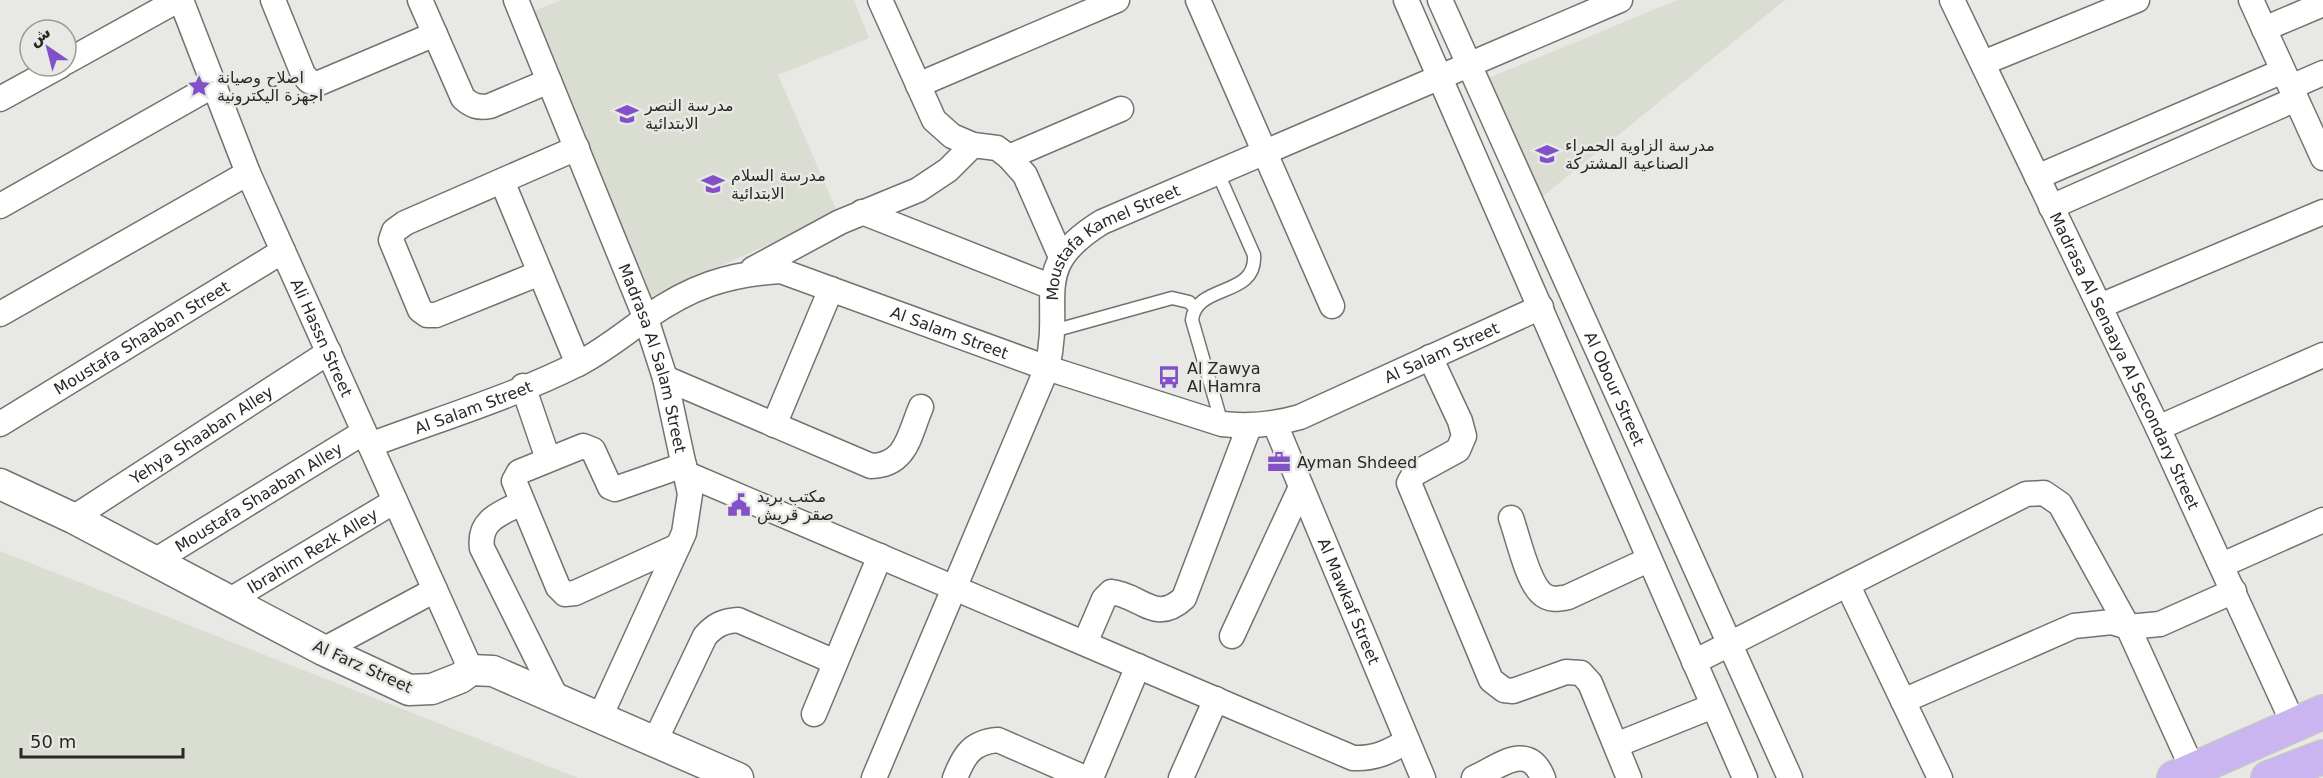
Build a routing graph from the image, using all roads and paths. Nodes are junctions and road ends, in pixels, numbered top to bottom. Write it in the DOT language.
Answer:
graph roads {
  1 [pos="180,0"];
  2 [pos="273,0"];
  3 [pos="420,0"];
  4 [pos="880,0"];
  5 [pos="1117,0"];
  6 [pos="1198,0"];
  7 [pos="1406,0"];
  8 [pos="1440,0"];
  9 [pos="1620,0"];
  10 [pos="1952,0"];
  11 [pos="2137,0"];
  12 [pos="2251,0"];
  13 [pos="525,3"];
  14 [pos="2323,4"];
  15 [pos="2264,29"];
  16 [pos="435,34"];
  17 [pos="78,56"];
  18 [pos="1983,63"];
  19 [pos="1469,64"];
  20 [pos="2323,73"];
  21 [pos="1438,77"];
  22 [pos="38,78"];
  23 [pos="549,81"];
  24 [pos="214,85"];
  25 [pos="918,85"];
  26 [pos="2290,86"];
  27 [pos="0,99"];
  28 [pos="1121,109"];
  29 [pos="973,145"];
  30 [pos="577,147"];
  31 [pos="1264,151"];
  32 [pos="2322,151"];
  33 [pos="1009,157"];
  34 [pos="1217,171"];
  35 [pos="248,173"];
  36 [pos="2037,177"];
  37 [pos="502,180"];
  38 [pos="0,206"];
  39 [pos="2051,207"];
  40 [pos="862,212"];
  41 [pos="2323,212"];
  42 [pos="283,250"];
  43 [pos="1061,257"];
  44 [pos="540,273"];
  45 [pos="745,273"];
  46 [pos="1052,287"];
  47 [pos="831,290"];
  48 [pos="1332,306"];
  49 [pos="2100,306"];
  50 [pos="1540,307"];
  51 [pos="1195,308"];
  52 [pos="0,314"];
  53 [pos="646,318"];
  54 [pos="1053,332"];
  55 [pos="329,352"];
  56 [pos="2323,355"];
  57 [pos="1430,357"];
  58 [pos="578,364"];
  59 [pos="1047,368"];
  60 [pos="665,378"];
  61 [pos="524,386"];
  62 [pos="921,407"];
  63 [pos="0,424"];
  64 [pos="1222,424"];
  65 [pos="1275,424"];
  66 [pos="774,425"];
  67 [pos="1249,427"];
  68 [pos="2158,428"];
  69 [pos="367,438"];
  70 [pos="548,459"];
  71 [pos="686,469"];
  72 [pos="0,484"];
  73 [pos="1301,487"];
  74 [pos="395,501"];
  75 [pos="522,502"];
  76 [pos="73,518"];
  77 [pos="1511,518"];
  78 [pos="2323,520"];
  79 [pos="678,546"];
  80 [pos="880,556"];
  81 [pos="1648,560"];
  82 [pos="153,562"];
  83 [pos="2222,565"];
  84 [pos="1848,586"];
  85 [pos="954,587"];
  86 [pos="435,590"];
  87 [pos="2234,591"];
  88 [pos="230,600"];
  89 [pos="2128,627"];
  90 [pos="1232,636"];
  91 [pos="1085,643"];
  92 [pos="1728,645"];
  93 [pos="323,650"];
  94 [pos="836,662"];
  95 [pos="1694,662"];
  96 [pos="1138,666"];
  97 [pos="471,670"];
  98 [pos="556,697"];
  99 [pos="1215,699"];
  100 [pos="1903,701"];
  101 [pos="1713,705"];
  102 [pos="2323,711"];
  103 [pos="814,714"];
  104 [pos="600,717"];
  105 [pos="2308,729"];
  106 [pos="655,741"];
  107 [pos="1407,741"];
  108 [pos="1616,745"];
  109 [pos="2323,757"];
  110 [pos="1369,768"];
  111 [pos="2195,775"];
  112 [pos="738,778"];
  113 [pos="874,778"];
  114 [pos="955,778"];
  115 [pos="1085,778"];
  116 [pos="1091,778"];
  117 [pos="1180,778"];
  118 [pos="1423,778"];
  119 [pos="1474,778"];
  120 [pos="1543,778"];
  121 [pos="1629,778"];
  122 [pos="1745,778"];
  123 [pos="1790,778"];
  124 [pos="1940,778"];
  125 [pos="2268,778"];
  1 -- 17 [label="street"];
  1 -- 24 [label="street, Ali Hassn Street"];
  2 -- 16 [label="street"];
  3 -- 16 [label="street"];
  4 -- 25 [label="street"];
  5 -- 25 [label="street"];
  6 -- 31 [label="street"];
  7 -- 21 [label="street, Al Obour Street"];
  8 -- 19 [label="street, Al Obour Street"];
  9 -- 19 [label="street, Moustafa Kamel Street"];
  10 -- 18 [label="street, Madrasa Al Senaaya Al Secondary Street"];
  11 -- 18 [label="street"];
  12 -- 15 [label="street"];
  13 -- 23 [label="street, Madrasa Al Salam Street"];
  14 -- 15 [label="street"];
  15 -- 26 [label="street"];
  16 -- 23 [label="street"];
  18 -- 36 [label="street, Madrasa Al Senaaya Al Secondary Street"];
  19 -- 21 [label="street, Moustafa Kamel Street"];
  19 -- 92 [label="street, Al Obour Street"];
  20 -- 26 [label="street"];
  21 -- 31 [label="street, Moustafa Kamel Street"];
  21 -- 50 [label="street, Al Obour Street"];
  22 -- 27 [label="street"];
  23 -- 30 [label="street, Madrasa Al Salam Street"];
  24 -- 35 [label="street, Ali Hassn Street"];
  24 -- 38 [label="street"];
  25 -- 29 [label="street"];
  26 -- 32 [label="street"];
  26 -- 36 [label="street"];
  26 -- 39 [label="street"];
  28 -- 33 [label="street"];
  29 -- 33 [label="street"];
  29 -- 40 [label="street"];
  30 -- 37 [label="street"];
  30 -- 53 [label="street, Madrasa Al Salam Street"];
  31 -- 34 [label="street, Moustafa Kamel Street"];
  31 -- 48 [label="street"];
  33 -- 43 [label="street"];
  34 -- 43 [label="street, Moustafa Kamel Street"];
  34 -- 51 [label="lane"];
  35 -- 42 [label="street, Ali Hassn Street"];
  35 -- 52 [label="street"];
  36 -- 39 [label="street, Madrasa Al Senaaya Al Secondary Street"];
  37 -- 44 [label="street"];
  37 -- 44 [label="street"];
  39 -- 49 [label="street, Madrasa Al Senaaya Al Secondary Street"];
  40 -- 45 [label="street"];
  40 -- 46 [label="street"];
  41 -- 49 [label="street"];
  42 -- 55 [label="street, Ali Hassn Street"];
  42 -- 63 [label="street, Moustafa Shaaban Street"];
  43 -- 46 [label="street, Moustafa Kamel Street"];
  44 -- 58 [label="street"];
  45 -- 47 [label="street, Al Salam Street"];
  45 -- 53 [label="street, Al Salam Street"];
  46 -- 54 [label="street, Moustafa Kamel Street"];
  47 -- 59 [label="street, Al Salam Street"];
  47 -- 66 [label="street"];
  49 -- 68 [label="street, Madrasa Al Senaaya Al Secondary Street"];
  50 -- 57 [label="street, Al Salam Street"];
  50 -- 81 [label="street, Al Obour Street"];
  51 -- 54 [label="lane"];
  51 -- 64 [label="lane"];
  53 -- 58 [label="street, Al Salam Street"];
  53 -- 60 [label="street, Madrasa Al Salam Street"];
  54 -- 59 [label="street, Moustafa Kamel Street"];
  55 -- 69 [label="street, Ali Hassn Street"];
  55 -- 76 [label="street, Yehya Shaaban Alley"];
  56 -- 68 [label="street"];
  57 -- 65 [label="street, Al Salam Street"];
  57 -- 108 [label="street"];
  58 -- 61 [label="street, Al Salam Street"];
  59 -- 64 [label="street, Al Salam Street"];
  59 -- 85 [label="street, Moustafa Kamel Street"];
  60 -- 66 [label="street"];
  60 -- 71 [label="street, Madrasa Al Salam Street"];
  61 -- 69 [label="street, Al Salam Street"];
  61 -- 70 [label="street"];
  62 -- 66 [label="street"];
  64 -- 67 [label="street, Al Salam Street"];
  65 -- 67 [label="street, Al Salam Street"];
  65 -- 73 [label="street, Al Mawkaf Street"];
  67 -- 91 [label="street"];
  68 -- 83 [label="street, Madrasa Al Senaaya Al Secondary Street"];
  69 -- 74 [label="street, Ali Hassn Street"];
  69 -- 82 [label="street, Moustafa Shaaban Alley"];
  70 -- 71 [label="street"];
  70 -- 75 [label="street"];
  71 -- 79 [label="street, Madrasa Al Salam Street"];
  71 -- 80 [label="street"];
  72 -- 76 [label="street, Al Farz Street"];
  73 -- 90 [label="street"];
  73 -- 107 [label="street, Al Mawkaf Street"];
  74 -- 86 [label="street, Ali Hassn Street"];
  74 -- 88 [label="street, Ibrahim Rezk Alley"];
  75 -- 79 [label="street"];
  75 -- 98 [label="street"];
  76 -- 82 [label="street, Al Farz Street"];
  77 -- 81 [label="street"];
  78 -- 83 [label="street"];
  79 -- 104 [label="street, Madrasa Al Salam Street"];
  80 -- 85 [label="street"];
  80 -- 94 [label="street"];
  81 -- 95 [label="street, Al Obour Street"];
  82 -- 88 [label="street, Al Farz Street"];
  83 -- 87 [label="street, Madrasa Al Senaaya Al Secondary Street"];
  84 -- 89 [label="street"];
  84 -- 92 [label="street"];
  84 -- 100 [label="street"];
  85 -- 91 [label="street"];
  85 -- 113 [label="street, Moustafa Kamel Street"];
  86 -- 93 [label="street"];
  86 -- 97 [label="street, Ali Hassn Street"];
  87 -- 89 [label="street"];
  87 -- 105 [label="street, Madrasa Al Senaaya Al Secondary Street"];
  88 -- 93 [label="street, Al Farz Street"];
  89 -- 100 [label="street"];
  89 -- 111 [label="street"];
  91 -- 96 [label="street"];
  92 -- 95 [label="street"];
  92 -- 123 [label="street, Al Obour Street"];
  93 -- 97 [label="street, Al Farz Street"];
  94 -- 103 [label="street"];
  94 -- 106 [label="street"];
  95 -- 101 [label="street, Al Obour Street"];
  96 -- 99 [label="street"];
  96 -- 116 [label="street"];
  97 -- 98 [label="street"];
  98 -- 104 [label="street"];
  99 -- 110 [label="street"];
  99 -- 117 [label="street"];
  100 -- 124 [label="street"];
  101 -- 108 [label="street"];
  101 -- 122 [label="street, Al Obour Street"];
  102 -- 105 [label="main road"];
  104 -- 106 [label="street"];
  105 -- 111 [label="main road"];
  106 -- 112 [label="street"];
  107 -- 110 [label="street"];
  107 -- 118 [label="street, Al Mawkaf Street"];
  108 -- 121 [label="street"];
  109 -- 125 [label="main road"];
  114 -- 115 [label="street"];
  119 -- 120 [label="street"];
}
